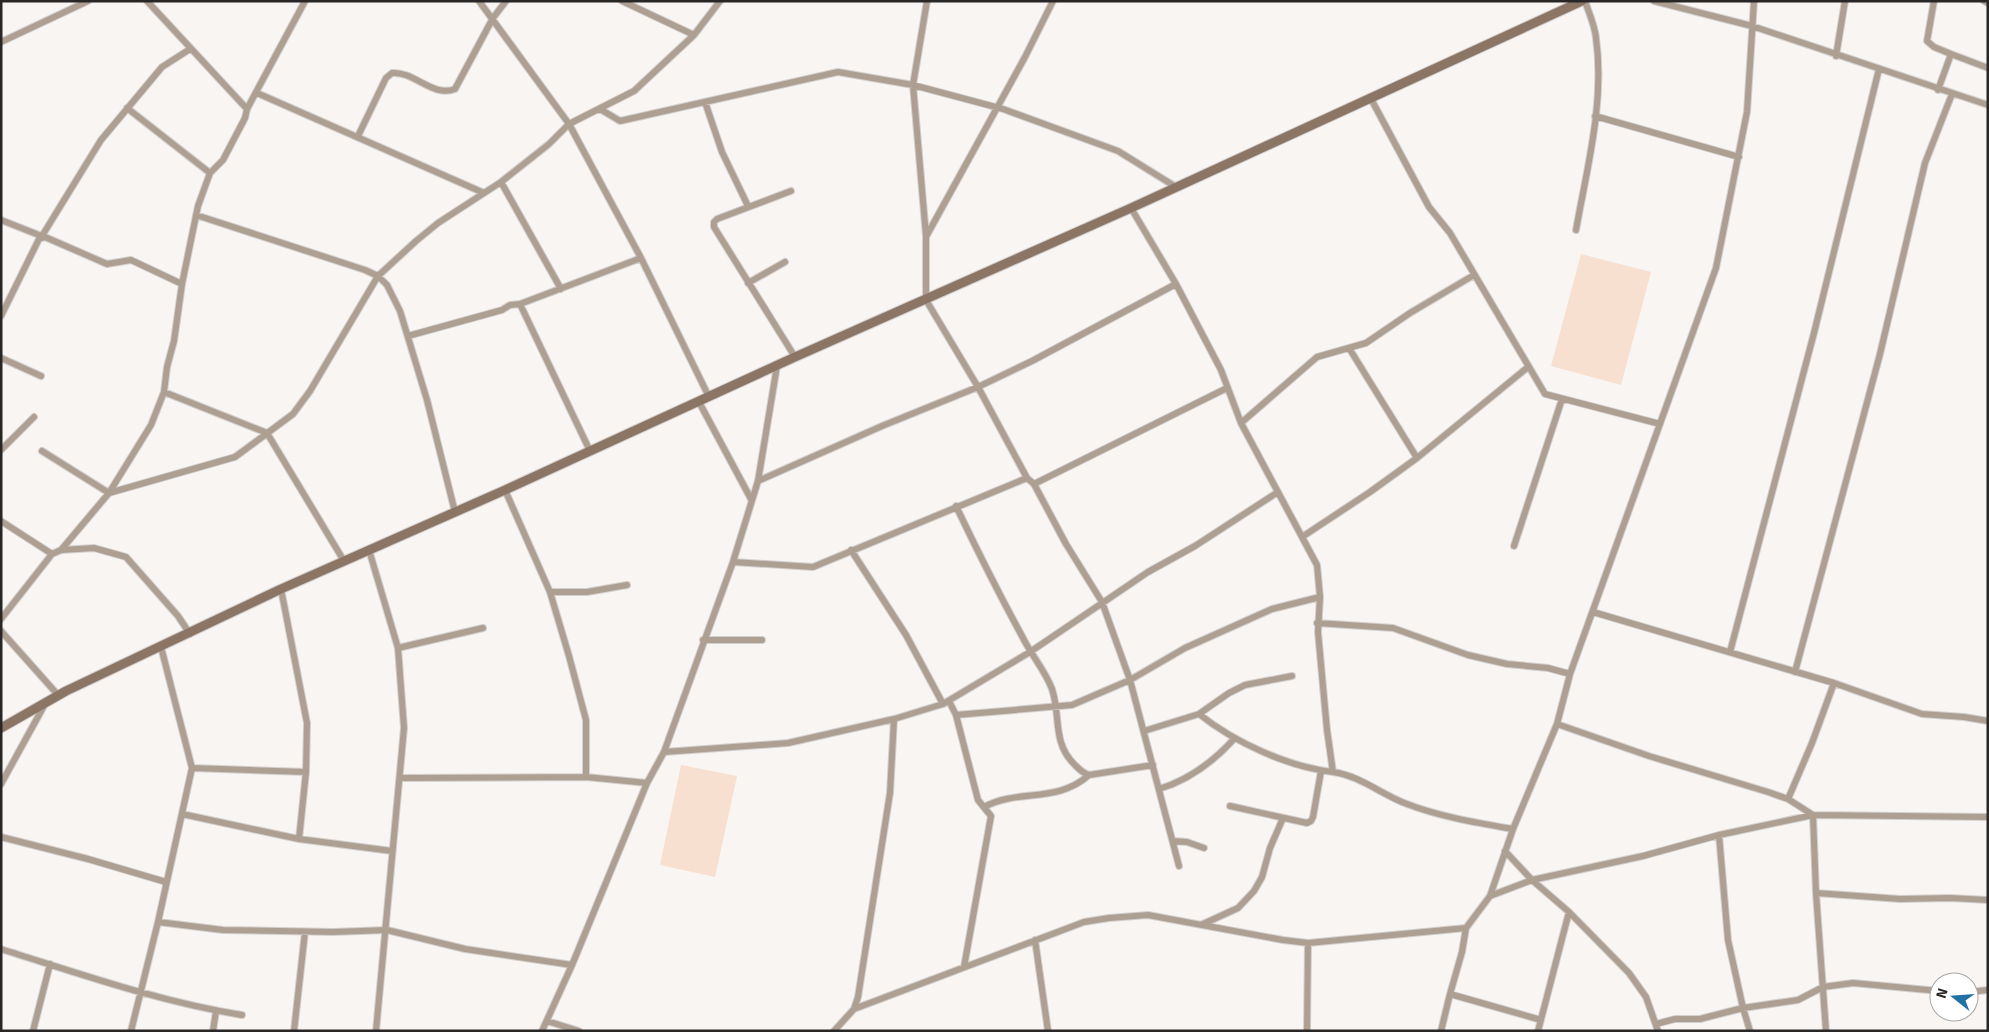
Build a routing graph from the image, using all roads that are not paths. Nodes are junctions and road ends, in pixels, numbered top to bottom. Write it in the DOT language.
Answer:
graph roads {
  1 [pos="88,1"];
  2 [pos="148,1"];
  3 [pos="305,1"];
  4 [pos="480,1"];
  5 [pos="506,1"];
  6 [pos="622,1"];
  7 [pos="720,1"];
  8 [pos="927,1"];
  9 [pos="1053,1"];
  10 [pos="1583,1"];
  11 [pos="1654,1"];
  12 [pos="1754,1"];
  13 [pos="1845,1"];
  14 [pos="1934,1"];
  15 [pos="1984,1"];
  16 [pos="1988,3"];
  17 [pos="492,18"];
  18 [pos="1752,26"];
  19 [pos="694,34"];
  20 [pos="1,42"];
  21 [pos="190,49"];
  22 [pos="1951,54"];
  23 [pos="1836,56"];
  24 [pos="1988,68"];
  25 [pos="1879,69"];
  26 [pos="913,85"];
  27 [pos="1938,90"];
  28 [pos="257,93"];
  29 [pos="1952,94"];
  30 [pos="1370,98"];
  31 [pos="705,102"];
  32 [pos="1988,105"];
  33 [pos="996,107"];
  34 [pos="128,108"];
  35 [pos="247,109"];
  36 [pos="600,109"];
  37 [pos="1596,116"];
  38 [pos="569,124"];
  39 [pos="358,136"];
  40 [pos="1739,157"];
  41 [pos="210,173"];
  42 [pos="501,182"];
  43 [pos="1176,187"];
  44 [pos="791,191"];
  45 [pos="484,193"];
  46 [pos="748,206"];
  47 [pos="1131,208"];
  48 [pos="196,215"];
  49 [pos="1,220"];
  50 [pos="1576,230"];
  51 [pos="43,236"];
  52 [pos="926,236"];
  53 [pos="641,258"];
  54 [pos="785,262"];
  55 [pos="1474,275"];
  56 [pos="378,276"];
  57 [pos="748,283"];
  58 [pos="182,284"];
  59 [pos="1176,284"];
  60 [pos="561,289"];
  61 [pos="926,300"];
  62 [pos="520,304"];
  63 [pos="1,316"];
  64 [pos="408,336"];
  65 [pos="1349,348"];
  66 [pos="795,357"];
  67 [pos="1,358"];
  68 [pos="777,366"];
  69 [pos="1528,366"];
  70 [pos="41,376"];
  71 [pos="978,387"];
  72 [pos="1227,388"];
  73 [pos="164,392"];
  74 [pos="709,397"];
  75 [pos="1562,399"];
  76 [pos="699,402"];
  77 [pos="34,417"];
  78 [pos="1241,423"];
  79 [pos="1660,424"];
  80 [pos="267,433"];
  81 [pos="1,450"];
  82 [pos="42,451"];
  83 [pos="590,451"];
  84 [pos="1417,458"];
  85 [pos="1027,478"];
  86 [pos="758,481"];
  87 [pos="1034,484"];
  88 [pos="506,490"];
  89 [pos="1278,492"];
  90 [pos="109,493"];
  91 [pos="751,499"];
  92 [pos="956,506"];
  93 [pos="456,512"];
  94 [pos="1,521"];
  95 [pos="1302,537"];
  96 [pos="1514,546"];
  97 [pos="61,550"];
  98 [pos="369,550"];
  99 [pos="852,550"];
  100 [pos="52,554"];
  101 [pos="344,561"];
  102 [pos="733,562"];
  103 [pos="627,585"];
  104 [pos="281,589"];
  105 [pos="550,592"];
  106 [pos="1320,597"];
  107 [pos="1102,602"];
  108 [pos="1593,612"];
  109 [pos="2,616"];
  110 [pos="1317,623"];
  111 [pos="483,628"];
  112 [pos="1,631"];
  113 [pos="190,634"];
  114 [pos="703,640"];
  115 [pos="762,640"];
  116 [pos="161,647"];
  117 [pos="398,648"];
  118 [pos="1030,652"];
  119 [pos="1730,652"];
  120 [pos="1794,672"];
  121 [pos="1570,674"];
  122 [pos="1292,676"];
  123 [pos="1130,680"];
  124 [pos="1834,683"];
  125 [pos="58,696"];
  126 [pos="46,702"];
  127 [pos="946,703"];
  128 [pos="1056,706"];
  129 [pos="1199,714"];
  130 [pos="956,715"];
  131 [pos="894,719"];
  132 [pos="1988,721"];
  133 [pos="1557,724"];
  134 [pos="1,728"];
  135 [pos="1144,731"];
  136 [pos="1234,739"];
  137 [pos="664,752"];
  138 [pos="1152,765"];
  139 [pos="192,768"];
  140 [pos="1321,771"];
  141 [pos="306,772"];
  142 [pos="1333,772"];
  143 [pos="1089,775"];
  144 [pos="586,777"];
  145 [pos="401,778"];
  146 [pos="647,783"];
  147 [pos="1,784"];
  148 [pos="1159,789"];
  149 [pos="1788,800"];
  150 [pos="1230,806"];
  151 [pos="984,807"];
  152 [pos="182,814"];
  153 [pos="1813,815"];
  154 [pos="1988,817"];
  155 [pos="1283,818"];
  156 [pos="1513,829"];
  157 [pos="1719,835"];
  158 [pos="1,837"];
  159 [pos="299,839"];
  160 [pos="1173,841"];
  161 [pos="1204,848"];
  162 [pos="392,851"];
  163 [pos="1505,851"];
  164 [pos="1179,866"];
  165 [pos="1532,880"];
  166 [pos="166,882"];
  167 [pos="1816,893"];
  168 [pos="1490,896"];
  169 [pos="1988,900"];
  170 [pos="1570,912"];
  171 [pos="158,922"];
  172 [pos="1202,925"];
  173 [pos="1466,928"];
  174 [pos="387,930"];
  175 [pos="305,932"];
  176 [pos="1035,940"];
  177 [pos="1308,943"];
  178 [pos="1,948"];
  179 [pos="50,964"];
  180 [pos="572,965"];
  181 [pos="964,967"];
  182 [pos="1823,987"];
  183 [pos="1929,990"];
  184 [pos="141,993"];
  185 [pos="1450,994"];
  186 [pos="1743,1008"];
  187 [pos="854,1009"];
  188 [pos="216,1011"];
  189 [pos="242,1015"];
  190 [pos="1541,1020"];
  191 [pos="546,1021"];
  192 [pos="1657,1027"];
  193 [pos="33,1031"];
  194 [pos="131,1031"];
  195 [pos="213,1031"];
  196 [pos="294,1031"];
  197 [pos="376,1031"];
  198 [pos="542,1031"];
  199 [pos="580,1031"];
  200 [pos="834,1031"];
  201 [pos="1048,1031"];
  202 [pos="1307,1031"];
  203 [pos="1441,1031"];
  204 [pos="1538,1031"];
  205 [pos="1750,1031"];
  206 [pos="1826,1031"];
  1 -- 20 [label="street"];
  2 -- 21 [label="street"];
  3 -- 28 [label="street"];
  4 -- 17 [label="street"];
  5 -- 17 [label="street"];
  6 -- 19 [label="street"];
  7 -- 19 [label="street"];
  8 -- 26 [label="street"];
  9 -- 33 [label="street"];
  10 -- 30 [label="main road"];
  10 -- 37 [label="street"];
  11 -- 18 [label="street"];
  12 -- 18 [label="street"];
  13 -- 23 [label="street"];
  14 -- 22 [label="street"];
  15 -- 16 [label="street"];
  17 -- 38 [label="street"];
  17 -- 39 [label="street"];
  18 -- 23 [label="street"];
  18 -- 40 [label="street"];
  19 -- 36 [label="street"];
  21 -- 34 [label="street"];
  21 -- 35 [label="street"];
  22 -- 24 [label="street"];
  22 -- 27 [label="street"];
  23 -- 25 [label="street"];
  25 -- 27 [label="street"];
  25 -- 119 [label="street"];
  26 -- 31 [label="street"];
  26 -- 33 [label="street"];
  26 -- 52 [label="street"];
  27 -- 29 [label="street"];
  28 -- 35 [label="street"];
  28 -- 39 [label="street"];
  29 -- 32 [label="street"];
  29 -- 120 [label="street"];
  30 -- 43 [label="main road"];
  30 -- 55 [label="street"];
  31 -- 36 [label="street"];
  31 -- 46 [label="street"];
  33 -- 43 [label="street"];
  33 -- 52 [label="street"];
  34 -- 41 [label="street"];
  34 -- 51 [label="street"];
  35 -- 41 [label="street"];
  36 -- 38 [label="street"];
  37 -- 40 [label="street"];
  37 -- 50 [label="street"];
  38 -- 42 [label="street"];
  38 -- 53 [label="street"];
  39 -- 45 [label="street"];
  40 -- 79 [label="street"];
  41 -- 48 [label="street"];
  42 -- 45 [label="street"];
  42 -- 60 [label="street"];
  43 -- 47 [label="main road"];
  44 -- 46 [label="street"];
  45 -- 56 [label="street"];
  46 -- 57 [label="street"];
  47 -- 59 [label="street"];
  47 -- 61 [label="main road"];
  48 -- 56 [label="street"];
  48 -- 58 [label="street"];
  49 -- 51 [label="street"];
  51 -- 58 [label="street"];
  51 -- 63 [label="street"];
  52 -- 61 [label="street"];
  53 -- 60 [label="street"];
  53 -- 74 [label="street"];
  54 -- 57 [label="street"];
  55 -- 65 [label="street"];
  55 -- 69 [label="street"];
  56 -- 64 [label="street"];
  56 -- 80 [label="street"];
  57 -- 66 [label="street"];
  58 -- 73 [label="street"];
  59 -- 71 [label="street"];
  59 -- 72 [label="street"];
  60 -- 62 [label="street"];
  61 -- 66 [label="main road"];
  61 -- 71 [label="street"];
  62 -- 64 [label="street"];
  62 -- 83 [label="street"];
  64 -- 93 [label="street"];
  65 -- 78 [label="street"];
  65 -- 84 [label="street"];
  66 -- 68 [label="main road"];
  67 -- 70 [label="street"];
  68 -- 74 [label="main road"];
  68 -- 86 [label="street"];
  69 -- 75 [label="street"];
  69 -- 84 [label="street"];
  71 -- 85 [label="street"];
  71 -- 86 [label="street"];
  72 -- 78 [label="street"];
  72 -- 87 [label="street"];
  73 -- 80 [label="street"];
  73 -- 90 [label="street"];
  74 -- 76 [label="main road"];
  75 -- 79 [label="street"];
  75 -- 96 [label="street"];
  76 -- 83 [label="main road"];
  76 -- 91 [label="street"];
  77 -- 81 [label="street"];
  78 -- 89 [label="street"];
  79 -- 108 [label="street"];
  80 -- 90 [label="street"];
  80 -- 101 [label="street"];
  82 -- 90 [label="street"];
  83 -- 88 [label="main road"];
  84 -- 95 [label="street"];
  85 -- 87 [label="street"];
  85 -- 92 [label="street"];
  86 -- 91 [label="street"];
  87 -- 107 [label="street"];
  88 -- 93 [label="main road"];
  88 -- 105 [label="street"];
  89 -- 95 [label="street"];
  89 -- 107 [label="street"];
  90 -- 97 [label="street"];
  91 -- 102 [label="street"];
  92 -- 99 [label="street"];
  92 -- 118 [label="street"];
  93 -- 98 [label="main road"];
  94 -- 100 [label="street"];
  95 -- 106 [label="street"];
  97 -- 100 [label="street"];
  97 -- 113 [label="street"];
  98 -- 101 [label="main road"];
  98 -- 117 [label="street"];
  99 -- 102 [label="street"];
  99 -- 127 [label="street"];
  100 -- 109 [label="street"];
  101 -- 104 [label="main road"];
  102 -- 114 [label="street"];
  103 -- 105 [label="street"];
  104 -- 113 [label="main road"];
  104 -- 141 [label="street"];
  105 -- 144 [label="street"];
  106 -- 110 [label="street"];
  106 -- 123 [label="street"];
  107 -- 118 [label="street"];
  107 -- 123 [label="street"];
  108 -- 119 [label="street"];
  108 -- 121 [label="street"];
  110 -- 121 [label="street"];
  110 -- 142 [label="street"];
  111 -- 117 [label="street"];
  112 -- 125 [label="street"];
  113 -- 116 [label="main road"];
  114 -- 115 [label="street"];
  114 -- 137 [label="street"];
  116 -- 125 [label="main road"];
  116 -- 139 [label="street"];
  117 -- 145 [label="street"];
  118 -- 127 [label="street"];
  118 -- 128 [label="street"];
  119 -- 120 [label="street"];
  120 -- 124 [label="street"];
  121 -- 133 [label="street"];
  122 -- 129 [label="street"];
  123 -- 128 [label="street"];
  123 -- 135 [label="street"];
  124 -- 132 [label="street"];
  124 -- 149 [label="street"];
  125 -- 126 [label="main road"];
  126 -- 134 [label="main road"];
  126 -- 147 [label="street"];
  127 -- 130 [label="street"];
  127 -- 131 [label="street"];
  128 -- 130 [label="street"];
  128 -- 143 [label="street"];
  129 -- 135 [label="street"];
  129 -- 136 [label="street"];
  130 -- 151 [label="street"];
  131 -- 137 [label="street"];
  131 -- 187 [label="street"];
  133 -- 149 [label="street"];
  133 -- 156 [label="street"];
  135 -- 138 [label="street"];
  136 -- 140 [label="street"];
  136 -- 148 [label="street"];
  137 -- 146 [label="street"];
  138 -- 143 [label="street"];
  138 -- 148 [label="street"];
  139 -- 141 [label="street"];
  139 -- 152 [label="street"];
  140 -- 142 [label="street"];
  140 -- 155 [label="street"];
  141 -- 159 [label="street"];
  142 -- 156 [label="street"];
  143 -- 151 [label="street"];
  144 -- 145 [label="street"];
  144 -- 146 [label="street"];
  145 -- 162 [label="street"];
  146 -- 180 [label="street"];
  148 -- 160 [label="street"];
  149 -- 153 [label="street"];
  150 -- 155 [label="street"];
  151 -- 181 [label="street"];
  152 -- 159 [label="street"];
  152 -- 166 [label="street"];
  153 -- 154 [label="street"];
  153 -- 157 [label="street"];
  153 -- 167 [label="street"];
  155 -- 172 [label="street"];
  156 -- 163 [label="street"];
  157 -- 165 [label="street"];
  157 -- 186 [label="street"];
  158 -- 166 [label="street"];
  159 -- 162 [label="street"];
  160 -- 161 [label="street"];
  160 -- 164 [label="street"];
  162 -- 174 [label="street"];
  163 -- 165 [label="street"];
  163 -- 168 [label="street"];
  165 -- 168 [label="street"];
  165 -- 170 [label="street"];
  166 -- 171 [label="street"];
  167 -- 169 [label="street"];
  167 -- 182 [label="street"];
  168 -- 173 [label="street"];
  170 -- 190 [label="street"];
  170 -- 192 [label="street"];
  171 -- 175 [label="street"];
  171 -- 184 [label="street"];
  172 -- 176 [label="street"];
  172 -- 177 [label="street"];
  173 -- 177 [label="street"];
  173 -- 185 [label="street"];
  174 -- 175 [label="street"];
  174 -- 180 [label="street"];
  174 -- 197 [label="street"];
  175 -- 196 [label="street"];
  176 -- 181 [label="street"];
  176 -- 201 [label="street"];
  177 -- 202 [label="street"];
  178 -- 179 [label="street"];
  179 -- 184 [label="street"];
  179 -- 193 [label="street"];
  180 -- 191 [label="street"];
  181 -- 187 [label="street"];
  182 -- 183 [label="street"];
  182 -- 186 [label="street"];
  182 -- 206 [label="street"];
  184 -- 188 [label="street"];
  184 -- 194 [label="street"];
  185 -- 190 [label="street"];
  185 -- 203 [label="street"];
  186 -- 192 [label="street"];
  186 -- 205 [label="street"];
  187 -- 200 [label="street"];
  188 -- 189 [label="street"];
  188 -- 195 [label="street"];
  190 -- 204 [label="street"];
  191 -- 198 [label="street"];
  191 -- 199 [label="street"];
}
